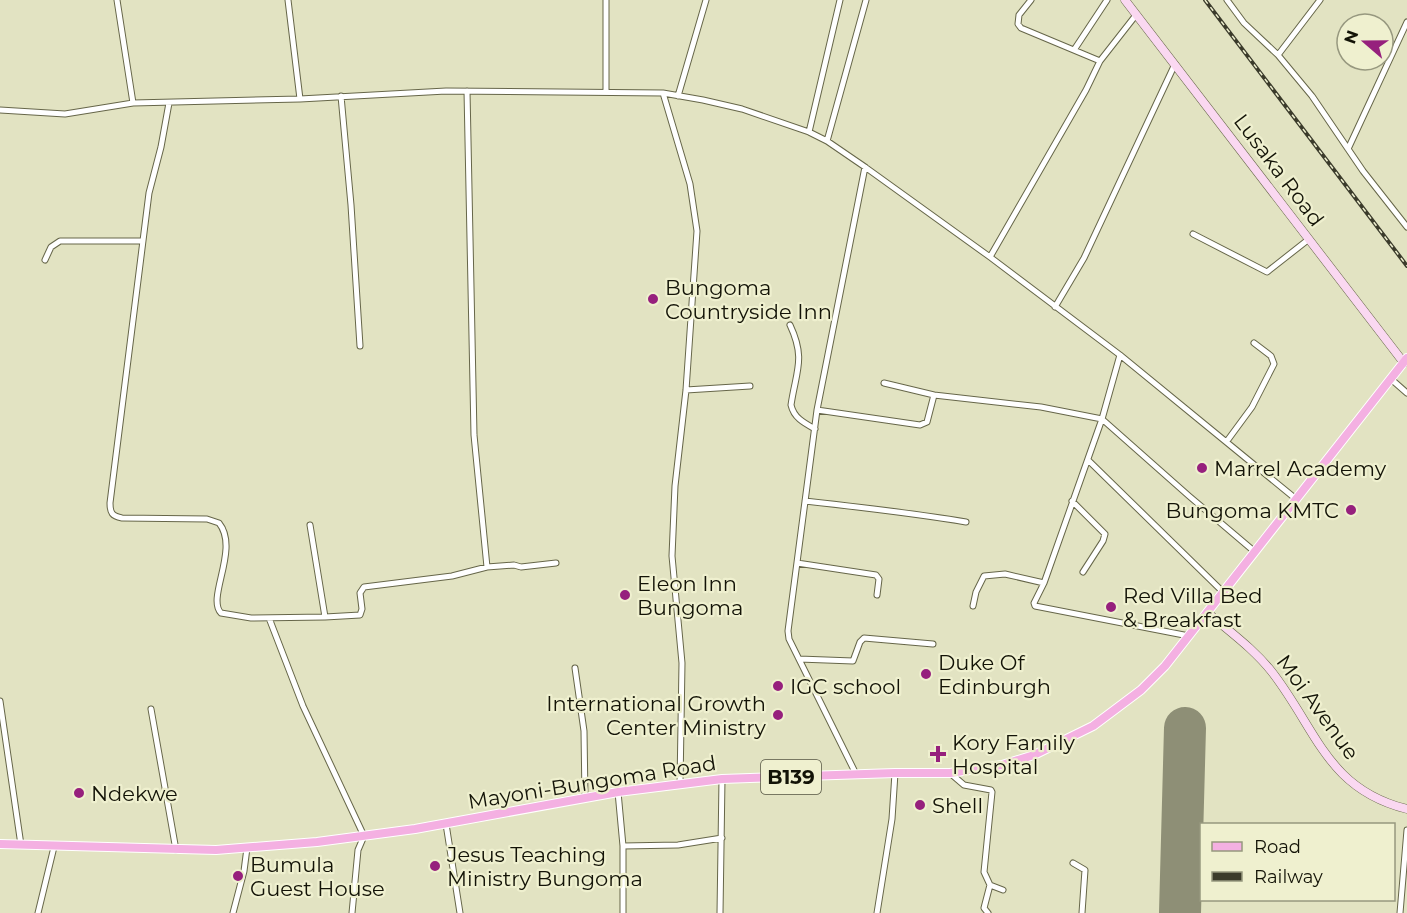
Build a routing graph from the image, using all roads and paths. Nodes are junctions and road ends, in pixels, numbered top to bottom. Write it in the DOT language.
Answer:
graph roads {
  1 [pos="117,0"];
  2 [pos="288,0"];
  3 [pos="606,0"];
  4 [pos="706,0"];
  5 [pos="840,0"];
  6 [pos="866,0"];
  7 [pos="1031,0"];
  8 [pos="1107,0"];
  9 [pos="1125,0"];
  10 [pos="1227,0"];
  11 [pos="1320,0"];
  12 [pos="1136,15"];
  13 [pos="1407,22"];
  14 [pos="1074,50"];
  15 [pos="1278,55"];
  16 [pos="1101,61"];
  17 [pos="1175,64"];
  18 [pos="467,91"];
  19 [pos="606,91"];
  20 [pos="663,93"];
  21 [pos="340,96"];
  22 [pos="678,96"];
  23 [pos="300,99"];
  24 [pos="133,103"];
  25 [pos="169,103"];
  26 [pos="0,110"];
  27 [pos="809,132"];
  28 [pos="827,141"];
  29 [pos="1348,149"];
  30 [pos="865,167"];
  31 [pos="1407,227"];
  32 [pos="1194,234"];
  33 [pos="1308,239"];
  34 [pos="143,241"];
  35 [pos="990,257"];
  36 [pos="45,260"];
  37 [pos="1055,308"];
  38 [pos="790,325"];
  39 [pos="1254,343"];
  40 [pos="360,346"];
  41 [pos="1120,355"];
  42 [pos="1405,360"];
  43 [pos="1391,379"];
  44 [pos="884,383"];
  45 [pos="750,386"];
  46 [pos="686,390"];
  47 [pos="1407,393"];
  48 [pos="934,395"];
  49 [pos="818,410"];
  50 [pos="1102,419"];
  51 [pos="815,429"];
  52 [pos="1227,441"];
  53 [pos="1088,460"];
  54 [pos="1296,499"];
  55 [pos="805,501"];
  56 [pos="1072,501"];
  57 [pos="966,522"];
  58 [pos="310,525"];
  59 [pos="1255,552"];
  60 [pos="556,563"];
  61 [pos="797,563"];
  62 [pos="487,567"];
  63 [pos="1083,572"];
  64 [pos="1044,583"];
  65 [pos="1223,592"];
  66 [pos="877,595"];
  67 [pos="973,606"];
  68 [pos="1208,613"];
  69 [pos="325,617"];
  70 [pos="269,618"];
  71 [pos="1189,636"];
  72 [pos="933,644"];
  73 [pos="799,659"];
  74 [pos="575,668"];
  75 [pos="0,701"];
  76 [pos="151,708"];
  77 [pos="895,773"];
  78 [pos="950,773"];
  79 [pos="856,774"];
  80 [pos="722,779"];
  81 [pos="680,784"];
  82 [pos="618,792"];
  83 [pos="585,798"];
  84 [pos="1407,809"];
  85 [pos="446,824"];
  86 [pos="1407,831"];
  87 [pos="364,836"];
  88 [pos="722,838"];
  89 [pos="0,844"];
  90 [pos="21,845"];
  91 [pos="623,846"];
  92 [pos="54,847"];
  93 [pos="247,848"];
  94 [pos="176,850"];
  95 [pos="1073,863"];
  96 [pos="990,885"];
  97 [pos="1003,890"];
  98 [pos="38,913"];
  99 [pos="233,913"];
  100 [pos="352,913"];
  101 [pos="459,913"];
  102 [pos="623,913"];
  103 [pos="720,913"];
  104 [pos="878,913"];
  105 [pos="988,913"];
  106 [pos="1082,913"];
  107 [pos="1401,913"];
  1 -- 24 [label="street"];
  2 -- 23 [label="street"];
  3 -- 19 [label="street"];
  4 -- 22 [label="street"];
  5 -- 27 [label="street"];
  6 -- 28 [label="street"];
  7 -- 14 [label="street"];
  8 -- 14 [label="street"];
  9 -- 12 [label="street, Lusaka Road"];
  10 -- 15 [label="street"];
  11 -- 15 [label="street"];
  12 -- 16 [label="street"];
  12 -- 17 [label="street, Lusaka Road"];
  13 -- 29 [label="street"];
  14 -- 16 [label="street"];
  15 -- 29 [label="street"];
  16 -- 35 [label="street"];
  17 -- 33 [label="street, Lusaka Road"];
  17 -- 37 [label="street"];
  18 -- 19 [label="street"];
  18 -- 21 [label="street"];
  18 -- 62 [label="street"];
  19 -- 20 [label="street"];
  20 -- 22 [label="street"];
  20 -- 46 [label="street"];
  21 -- 23 [label="street"];
  21 -- 40 [label="street"];
  22 -- 27 [label="street"];
  23 -- 25 [label="street"];
  24 -- 25 [label="street"];
  24 -- 26 [label="street"];
  25 -- 34 [label="street"];
  27 -- 28 [label="street"];
  28 -- 30 [label="street"];
  29 -- 31 [label="street"];
  30 -- 35 [label="street"];
  30 -- 49 [label="street"];
  32 -- 33 [label="street"];
  33 -- 42 [label="street, Lusaka Road"];
  34 -- 36 [label="street"];
  34 -- 70 [label="street"];
  35 -- 37 [label="street"];
  37 -- 41 [label="street"];
  38 -- 51 [label="street"];
  39 -- 52 [label="street"];
  41 -- 50 [label="street"];
  41 -- 52 [label="street"];
  42 -- 43 [label="main road, Mayoni-Bungoma Road / B139"];
  43 -- 47 [label="street"];
  43 -- 54 [label="main road, Mayoni-Bungoma Road / B139"];
  44 -- 48 [label="street"];
  45 -- 46 [label="street"];
  46 -- 81 [label="street"];
  48 -- 49 [label="street"];
  48 -- 50 [label="street"];
  49 -- 51 [label="street"];
  50 -- 53 [label="street"];
  50 -- 59 [label="street"];
  51 -- 55 [label="street"];
  52 -- 54 [label="street"];
  53 -- 56 [label="street"];
  53 -- 65 [label="street"];
  54 -- 59 [label="main road, Mayoni-Bungoma Road / B139"];
  55 -- 57 [label="street"];
  55 -- 61 [label="street"];
  56 -- 63 [label="street"];
  56 -- 64 [label="street"];
  58 -- 69 [label="street"];
  59 -- 65 [label="main road, Mayoni-Bungoma Road / B139"];
  60 -- 62 [label="street"];
  61 -- 66 [label="street"];
  61 -- 73 [label="street"];
  62 -- 69 [label="street"];
  64 -- 67 [label="street"];
  64 -- 71 [label="street"];
  65 -- 68 [label="main road, Mayoni-Bungoma Road / B139"];
  68 -- 71 [label="main road, Mayoni-Bungoma Road / B139"];
  68 -- 84 [label="street, Moi Avenue"];
  69 -- 70 [label="street"];
  70 -- 87 [label="street"];
  71 -- 78 [label="main road, Mayoni-Bungoma Road / B139"];
  72 -- 73 [label="street"];
  73 -- 79 [label="street"];
  74 -- 83 [label="street"];
  75 -- 90 [label="street"];
  76 -- 94 [label="street"];
  77 -- 78 [label="main road, Mayoni-Bungoma Road / B139"];
  77 -- 79 [label="main road, Mayoni-Bungoma Road / B139"];
  77 -- 104 [label="street"];
  78 -- 96 [label="street"];
  79 -- 80 [label="main road, Mayoni-Bungoma Road / B139"];
  80 -- 81 [label="main road, Mayoni-Bungoma Road / B139"];
  80 -- 88 [label="street"];
  81 -- 82 [label="main road, Mayoni-Bungoma Road / B139"];
  82 -- 83 [label="main road, Mayoni-Bungoma Road / B139"];
  82 -- 91 [label="street"];
  83 -- 85 [label="main road, Mayoni-Bungoma Road / B139"];
  85 -- 87 [label="main road, Mayoni-Bungoma Road / B139"];
  85 -- 101 [label="street"];
  86 -- 107 [label="street"];
  87 -- 93 [label="main road, Mayoni-Bungoma Road / B139"];
  87 -- 100 [label="street"];
  88 -- 91 [label="street"];
  88 -- 103 [label="street"];
  89 -- 90 [label="main road, Mayoni-Bungoma Road / B139"];
  90 -- 92 [label="main road, Mayoni-Bungoma Road / B139"];
  91 -- 102 [label="street"];
  92 -- 94 [label="main road, Mayoni-Bungoma Road / B139"];
  92 -- 98 [label="street"];
  93 -- 94 [label="main road, Mayoni-Bungoma Road / B139"];
  93 -- 99 [label="street"];
  95 -- 106 [label="street"];
  96 -- 97 [label="street"];
  96 -- 105 [label="street"];
}
